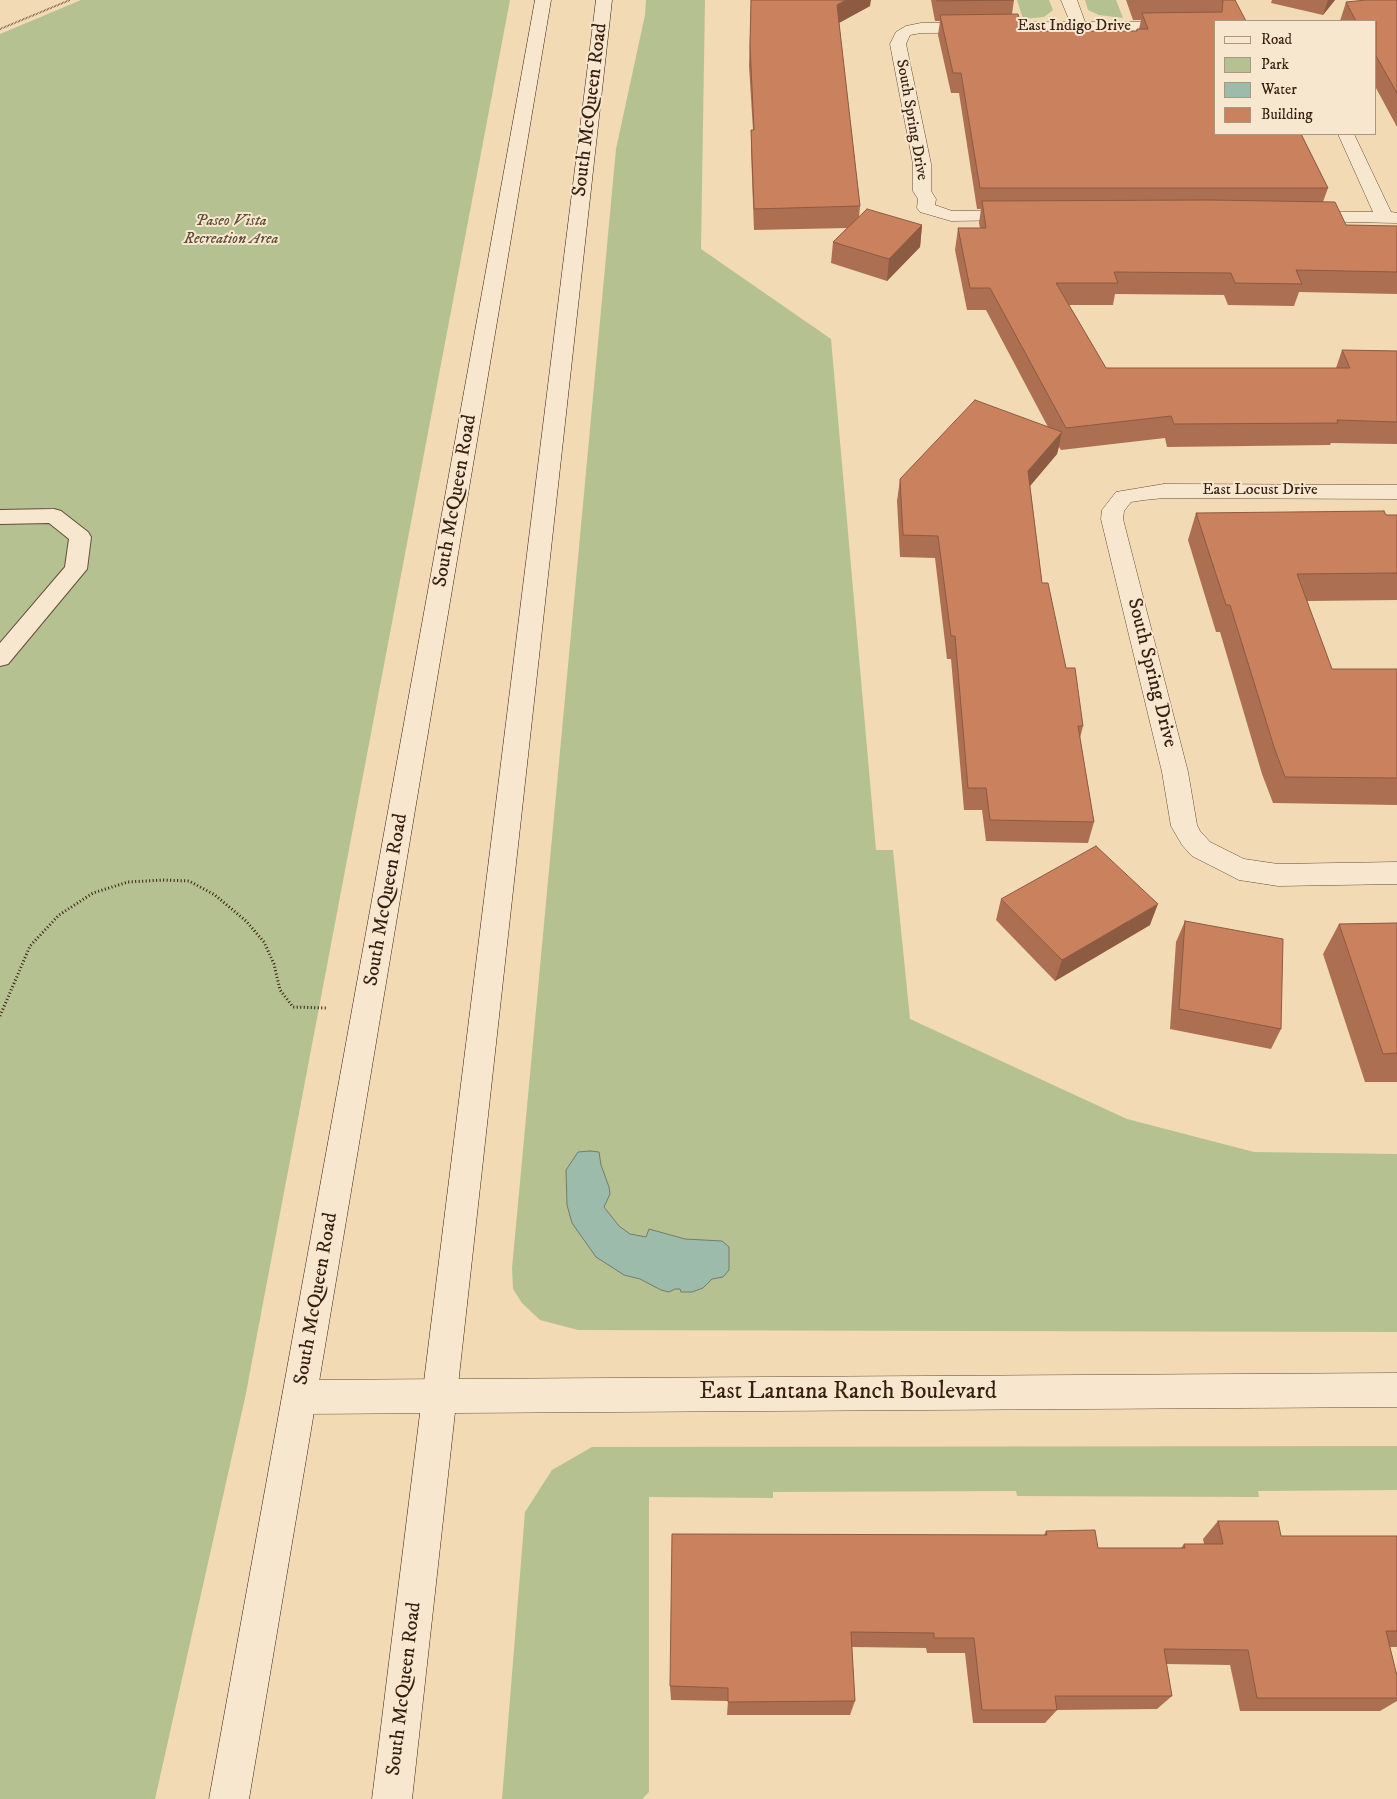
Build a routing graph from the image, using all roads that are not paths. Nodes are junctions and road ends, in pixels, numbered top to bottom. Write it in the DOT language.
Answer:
graph roads {
  1 [pos="543,0"];
  2 [pos="604,0"];
  3 [pos="1069,0"];
  4 [pos="1214,26"];
  5 [pos="1079,27"];
  6 [pos="904,32"];
  7 [pos="1347,135"];
  8 [pos="1031,215"];
  9 [pos="1290,216"];
  10 [pos="1391,218"];
  11 [pos="1397,492"];
  12 [pos="1124,497"];
  13 [pos="0,517"];
  14 [pos="0,658"];
  15 [pos="1397,873"];
  16 [pos="1397,1390"];
  17 [pos="439,1395"];
  18 [pos="299,1398"];
  19 [pos="229,1799"];
  20 [pos="392,1799"];
  1 -- 18 [label="main road, South McQueen Road"];
  2 -- 17 [label="main road, South McQueen Road"];
  3 -- 5 [label="main road"];
  4 -- 5 [label="main road, East Indigo Drive"];
  5 -- 6 [label="main road, East Indigo Drive"];
  6 -- 8 [label="main road, South Spring Drive"];
  7 -- 10 [label="main road"];
  9 -- 10 [label="main road"];
  11 -- 12 [label="main road, East Locust Drive"];
  12 -- 15 [label="main road, South Spring Drive"];
  13 -- 14 [label="lane"];
  16 -- 17 [label="main road, East Lantana Ranch Boulevard"];
  17 -- 18 [label="main road, East Lantana Ranch Boulevard"];
  17 -- 20 [label="main road, South McQueen Road"];
  18 -- 19 [label="main road, South McQueen Road"];
}
